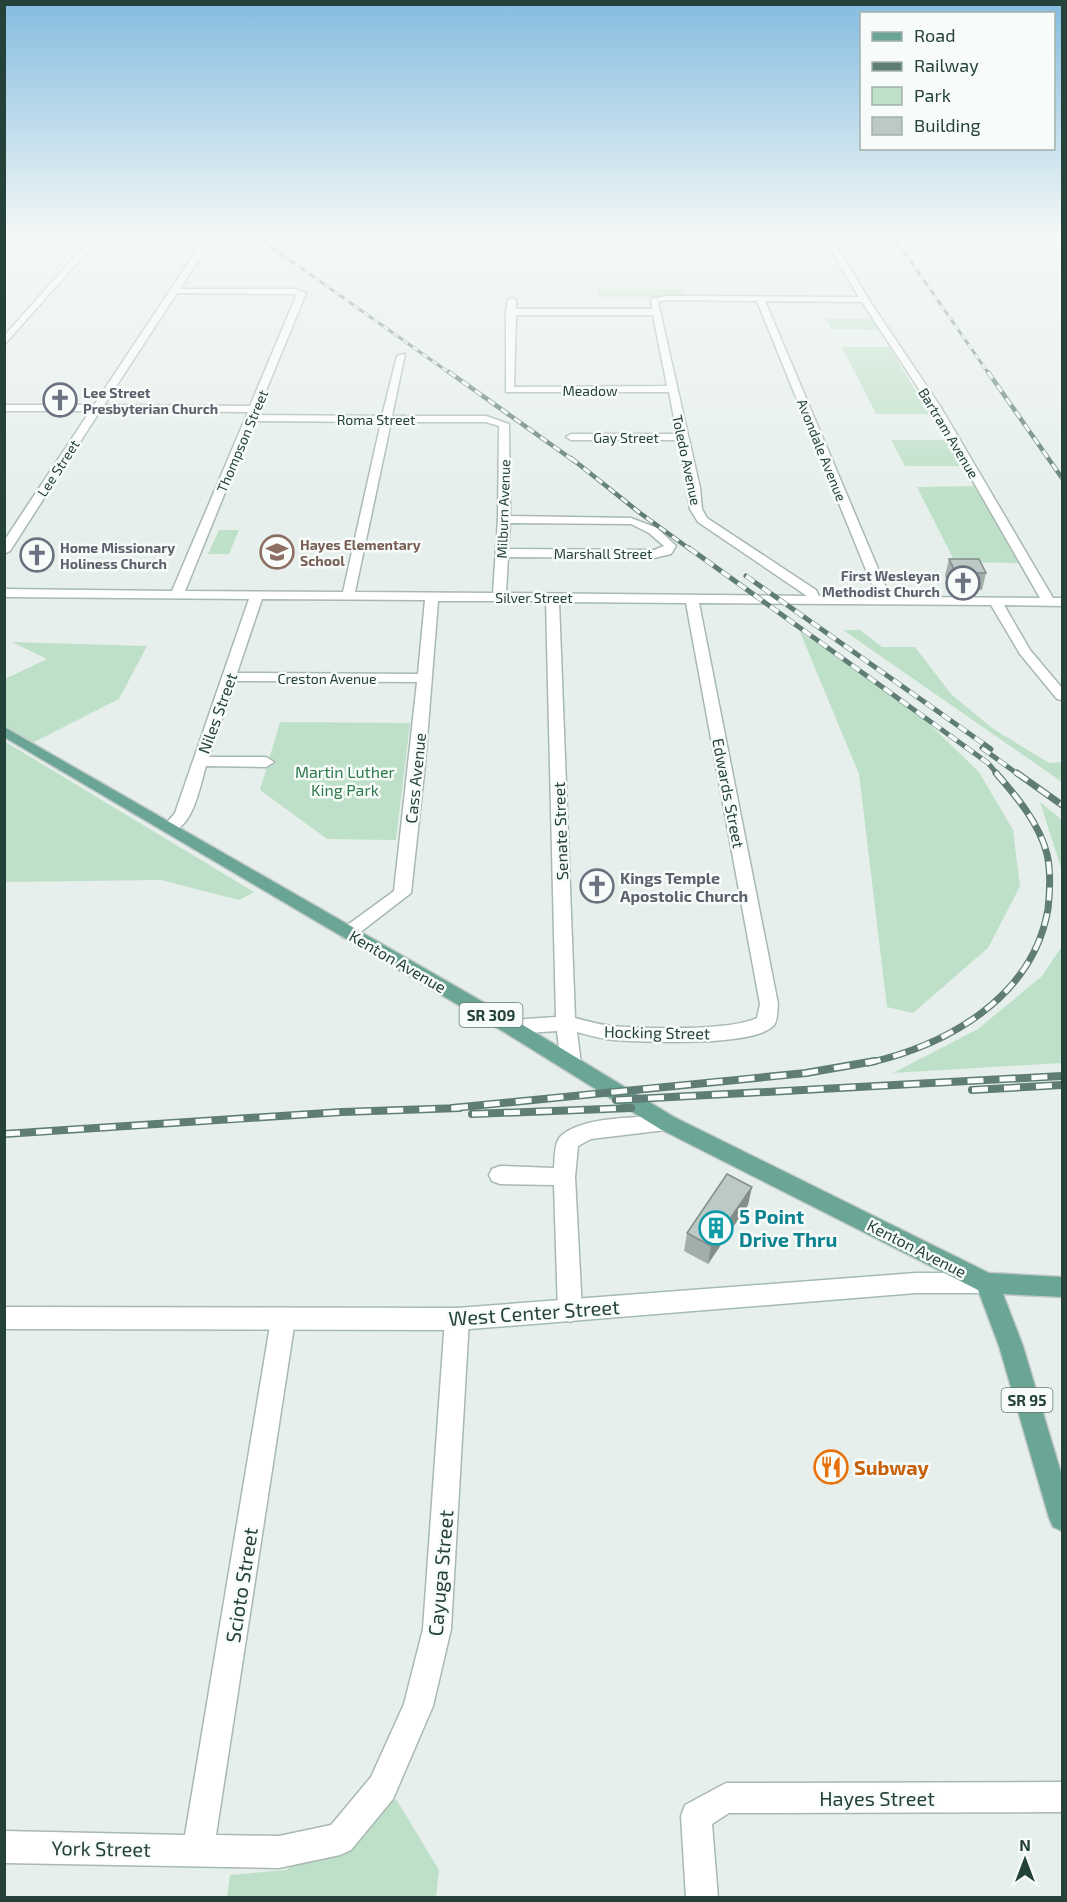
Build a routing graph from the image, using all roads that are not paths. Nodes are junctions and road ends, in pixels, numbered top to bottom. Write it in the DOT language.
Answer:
graph roads {
  1 [pos="19,325"];
  2 [pos="152,325"];
  3 [pos="289,325"];
  4 [pos="510,325"];
  5 [pos="659,325"];
  6 [pos="771,325"];
  7 [pos="881,325"];
  8 [pos="4,342"];
  9 [pos="402,356"];
  10 [pos="672,389"];
  11 [pos="4,408"];
  12 [pos="97,408"];
  13 [pos="253,414"];
  14 [pos="386,420"];
  15 [pos="501,422"];
  16 [pos="571,437"];
  17 [pos="681,437"];
  18 [pos="504,519"];
  19 [pos="4,551"];
  20 [pos="502,553"];
  21 [pos="4,594"];
  22 [pos="177,595"];
  23 [pos="257,595"];
  24 [pos="348,596"];
  25 [pos="432,597"];
  26 [pos="499,597"];
  27 [pos="552,597"];
  28 [pos="692,600"];
  29 [pos="814,600"];
  30 [pos="885,600"];
  31 [pos="995,601"];
  32 [pos="1048,602"];
  33 [pos="1062,602"];
  34 [pos="230,677"];
  35 [pos="424,678"];
  36 [pos="1062,696"];
  37 [pos="4,731"];
  38 [pos="200,761"];
  39 [pos="266,762"];
  40 [pos="171,827"];
  41 [pos="348,933"];
  42 [pos="765,1022"];
  43 [pos="566,1023"];
  44 [pos="511,1027"];
  45 [pos="571,1064"];
  46 [pos="667,1123"];
  47 [pos="500,1175"];
  48 [pos="564,1177"];
  49 [pos="987,1283"];
  50 [pos="1062,1287"];
  51 [pos="570,1311"];
  52 [pos="4,1318"];
  53 [pos="457,1319"];
  54 [pos="283,1320"];
  55 [pos="1062,1518"];
  56 [pos="1062,1797"];
  57 [pos="4,1847"];
  58 [pos="198,1849"];
  59 [pos="702,1898"];
  1 -- 8 [label="street"];
  2 -- 12 [label="street, Lee Street"];
  3 -- 13 [label="street, Thompson Street"];
  4 -- 10 [label="street, Meadow"];
  5 -- 10 [label="street, Toledo Avenue"];
  6 -- 30 [label="street, Avondale Avenue"];
  7 -- 32 [label="street, Bartram Avenue"];
  9 -- 14 [label="street"];
  10 -- 17 [label="street, Toledo Avenue"];
  11 -- 12 [label="street, Roma Street"];
  12 -- 13 [label="street, Roma Street"];
  12 -- 19 [label="street, Lee Street"];
  13 -- 14 [label="street, Roma Street"];
  13 -- 22 [label="street, Thompson Street"];
  14 -- 15 [label="street, Roma Street"];
  14 -- 24 [label="street"];
  15 -- 18 [label="street, Milburn Avenue"];
  16 -- 17 [label="street, Gay Street"];
  17 -- 29 [label="street, Toledo Avenue"];
  18 -- 20 [label="street, Milburn Avenue"];
  18 -- 20 [label="street, Marshall Street"];
  20 -- 26 [label="street, Milburn Avenue"];
  21 -- 22 [label="street, Silver Street"];
  22 -- 23 [label="street, Silver Street"];
  23 -- 24 [label="street, Silver Street"];
  23 -- 34 [label="street, Niles Street"];
  24 -- 25 [label="street, Silver Street"];
  25 -- 26 [label="street, Silver Street"];
  25 -- 35 [label="street, Cass Avenue"];
  26 -- 27 [label="street, Silver Street"];
  27 -- 28 [label="street, Silver Street"];
  27 -- 43 [label="street, Senate Street"];
  28 -- 29 [label="street, Silver Street"];
  28 -- 42 [label="street, Edwards Street"];
  29 -- 30 [label="street, Silver Street"];
  30 -- 31 [label="street, Silver Street"];
  31 -- 32 [label="street, Silver Street"];
  31 -- 36 [label="street"];
  32 -- 33 [label="street, Silver Street"];
  34 -- 35 [label="street, Creston Avenue"];
  34 -- 38 [label="street, Niles Street"];
  35 -- 41 [label="street, Cass Avenue"];
  37 -- 40 [label="main road, Kenton Avenue / SR 309"];
  38 -- 39 [label="street"];
  38 -- 40 [label="street, Niles Street"];
  40 -- 41 [label="main road, Kenton Avenue / SR 309"];
  41 -- 44 [label="main road, Kenton Avenue / SR 309"];
  42 -- 43 [label="street, Hocking Street"];
  43 -- 44 [label="street, Hocking Street"];
  43 -- 45 [label="street, Senate Street"];
  44 -- 45 [label="main road, Kenton Avenue / SR 309"];
  45 -- 46 [label="main road, Kenton Avenue / SR 309"];
  46 -- 48 [label="street"];
  46 -- 49 [label="main road, Kenton Avenue / SR 309"];
  47 -- 48 [label="street"];
  48 -- 51 [label="street"];
  49 -- 50 [label="main road, West Center Street"];
  49 -- 51 [label="street, West Center Street"];
  49 -- 55 [label="main road, SR 95"];
  51 -- 53 [label="street, West Center Street"];
  52 -- 54 [label="street, West Center Street"];
  53 -- 54 [label="street, West Center Street"];
  53 -- 58 [label="street, Cayuga Street"];
  54 -- 58 [label="street, Scioto Street"];
  56 -- 59 [label="street, Hayes Street"];
  57 -- 58 [label="street, York Street"];
}
